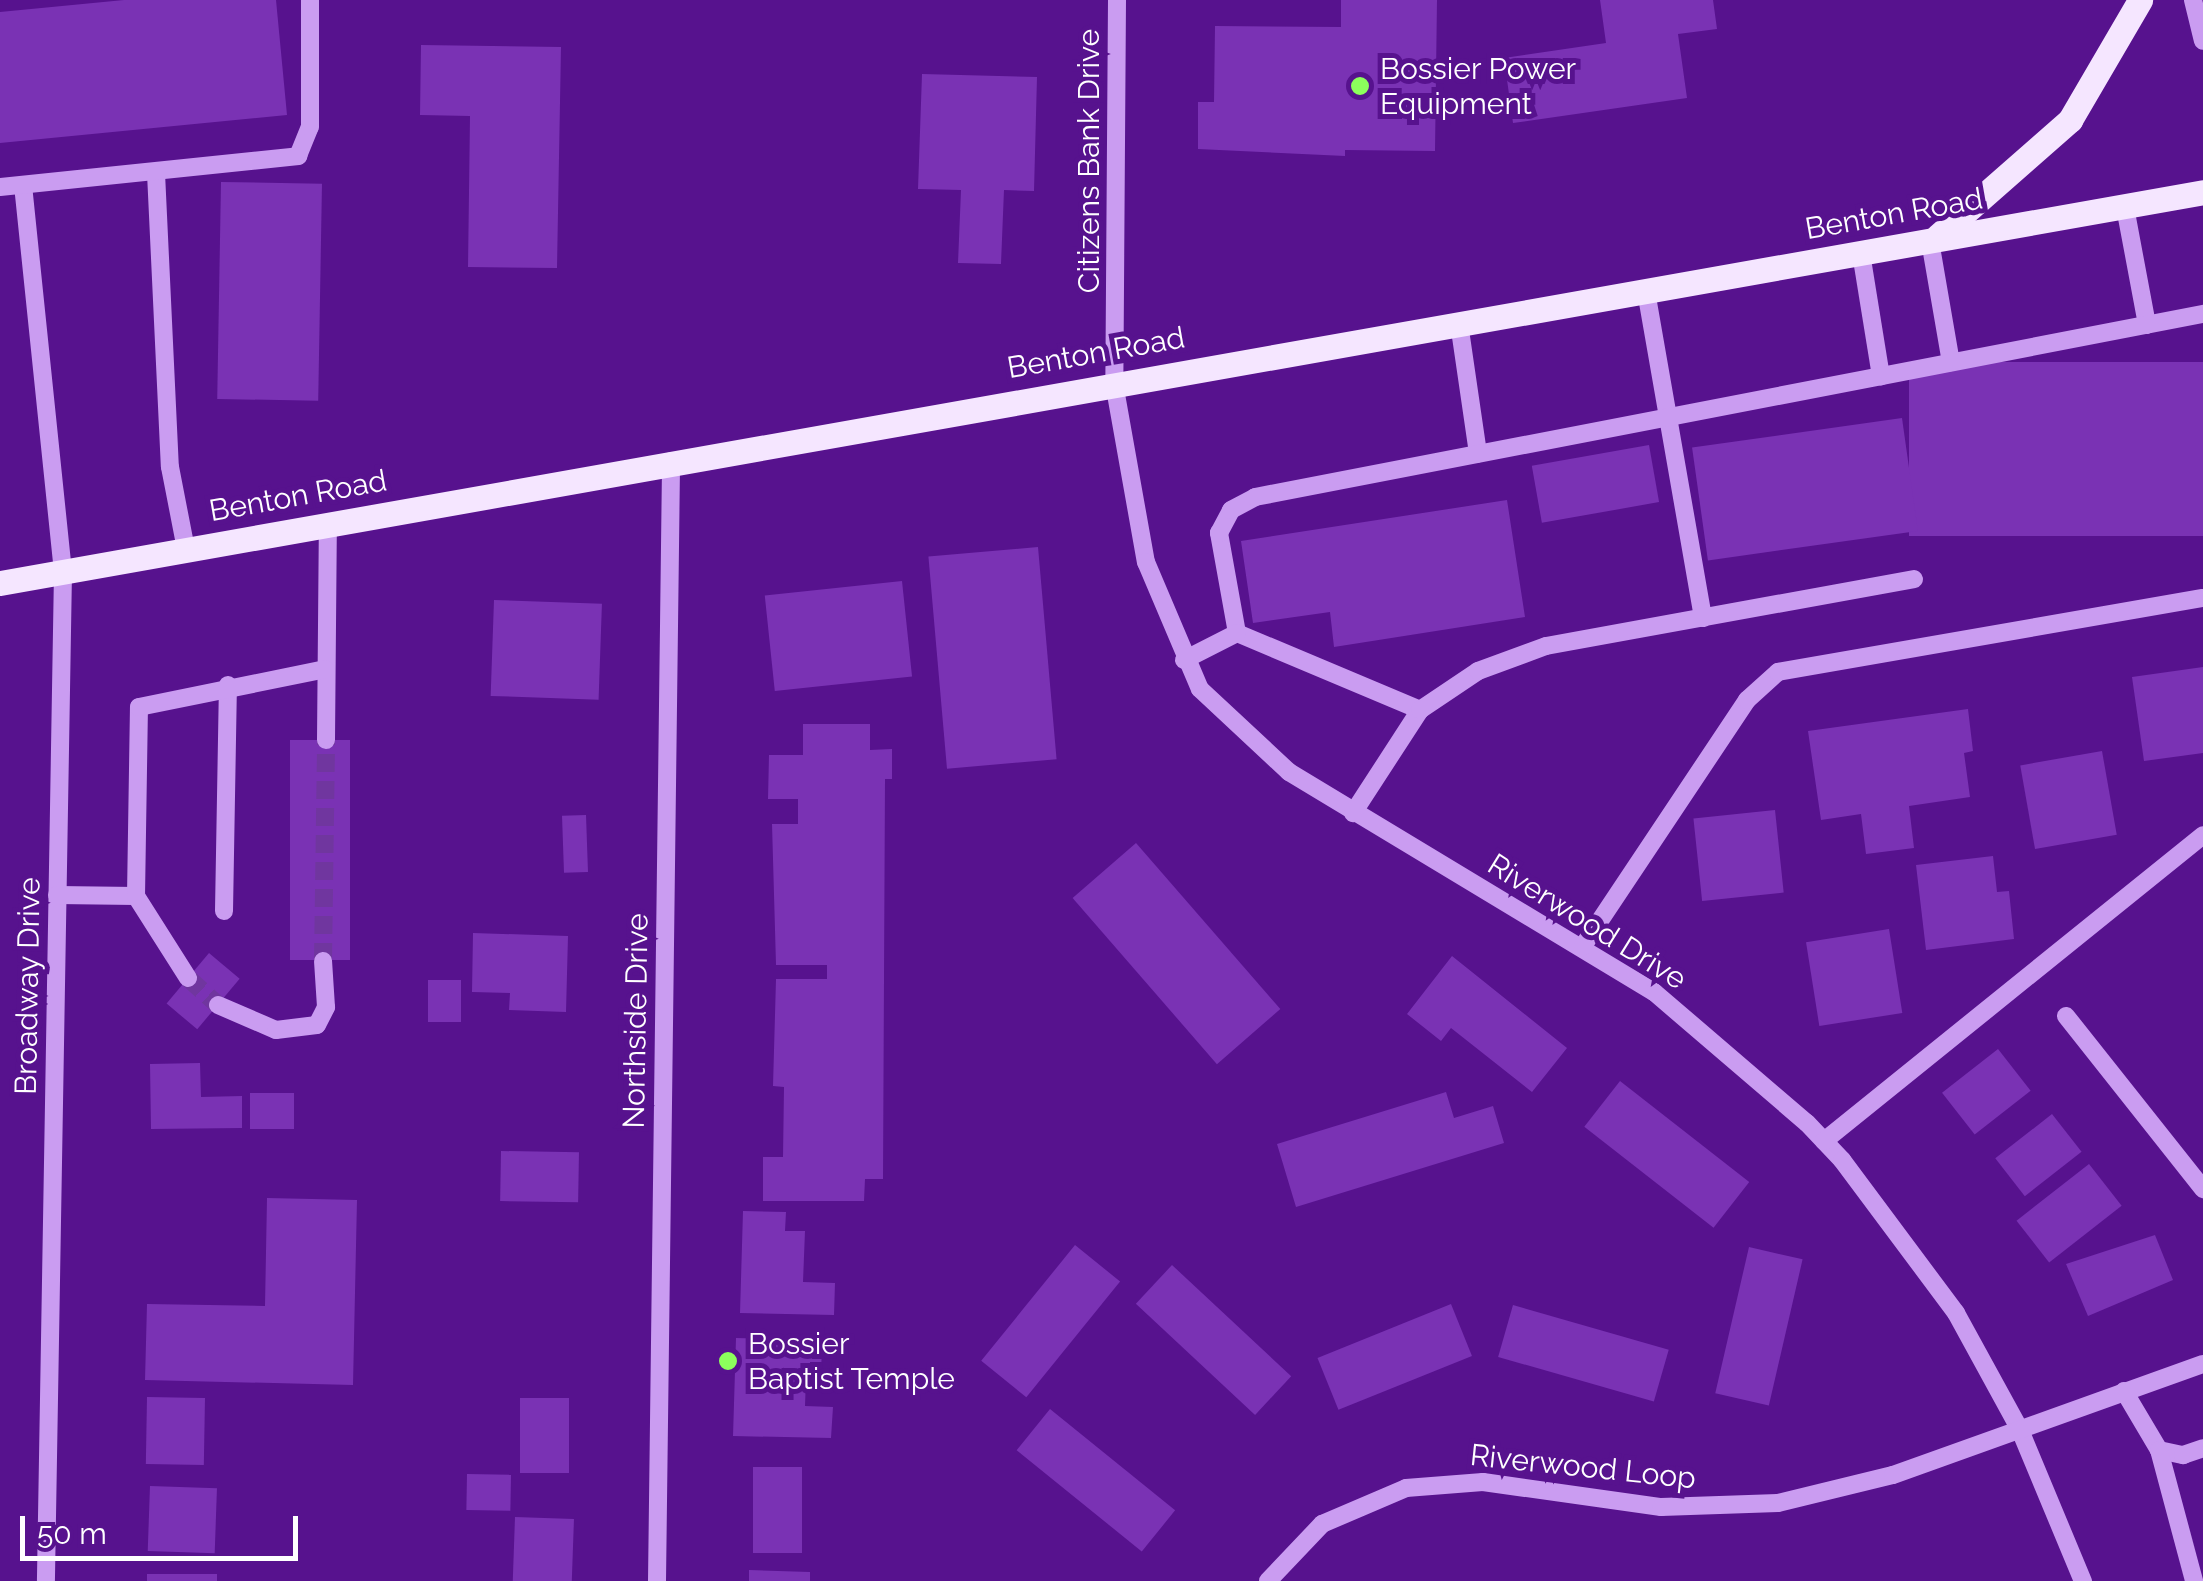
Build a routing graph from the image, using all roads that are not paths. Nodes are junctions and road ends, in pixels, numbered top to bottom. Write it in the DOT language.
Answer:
graph roads {
  1 [pos="310,0"];
  2 [pos="1118,0"];
  3 [pos="2140,0"];
  4 [pos="2194,0"];
  5 [pos="2203,41"];
  6 [pos="156,173"];
  7 [pos="23,185"];
  8 [pos="0,188"];
  9 [pos="2203,192"];
  10 [pos="2125,207"];
  11 [pos="1930,241"];
  12 [pos="1860,253"];
  13 [pos="1646,290"];
  14 [pos="2203,314"];
  15 [pos="1458,323"];
  16 [pos="2146,325"];
  17 [pos="1951,362"];
  18 [pos="1880,376"];
  19 [pos="1114,383"];
  20 [pos="1668,417"];
  21 [pos="1478,454"];
  22 [pos="670,461"];
  23 [pos="328,524"];
  24 [pos="186,550"];
  25 [pos="63,572"];
  26 [pos="1914,579"];
  27 [pos="0,583"];
  28 [pos="2203,598"];
  29 [pos="1703,618"];
  30 [pos="1236,633"];
  31 [pos="1184,660"];
  32 [pos="325,669"];
  33 [pos="228,685"];
  34 [pos="1420,710"];
  35 [pos="326,740"];
  36 [pos="1353,813"];
  37 [pos="2203,835"];
  38 [pos="57,895"];
  39 [pos="136,896"];
  40 [pos="224,912"];
  41 [pos="1583,946"];
  42 [pos="323,960"];
  43 [pos="188,978"];
  44 [pos="218,1005"];
  45 [pos="2066,1016"];
  46 [pos="1824,1140"];
  47 [pos="2203,1189"];
  48 [pos="2203,1364"];
  49 [pos="2124,1391"];
  50 [pos="2020,1430"];
  51 [pos="2203,1448"];
  52 [pos="2159,1450"];
  53 [pos="46,1581"];
  54 [pos="657,1581"];
  55 [pos="1268,1581"];
  56 [pos="2083,1581"];
  57 [pos="2194,1581"];
  1 -- 6 [label="street"];
  2 -- 19 [label="street, Citizens Bank Drive"];
  3 -- 11 [label="main road"];
  4 -- 5 [label="street"];
  6 -- 7 [label="street"];
  6 -- 24 [label="street"];
  7 -- 8 [label="street"];
  7 -- 25 [label="street, Broadway Drive"];
  9 -- 10 [label="main road, Benton Road"];
  10 -- 11 [label="main road, Benton Road"];
  10 -- 16 [label="street"];
  11 -- 12 [label="main road, Benton Road"];
  11 -- 17 [label="street"];
  12 -- 13 [label="main road, Benton Road"];
  12 -- 18 [label="street"];
  13 -- 15 [label="main road, Benton Road"];
  13 -- 20 [label="street"];
  14 -- 16 [label="street"];
  15 -- 19 [label="main road, Benton Road"];
  15 -- 21 [label="street"];
  16 -- 17 [label="street"];
  17 -- 18 [label="street"];
  18 -- 20 [label="street"];
  19 -- 22 [label="main road, Benton Road"];
  19 -- 31 [label="street, Riverwood Drive"];
  20 -- 21 [label="street"];
  20 -- 29 [label="street"];
  21 -- 30 [label="street"];
  22 -- 23 [label="main road, Benton Road"];
  22 -- 54 [label="street, Northside Drive"];
  23 -- 24 [label="main road, Benton Road"];
  23 -- 32 [label="street"];
  24 -- 25 [label="main road, Benton Road"];
  25 -- 27 [label="main road, Benton Road"];
  25 -- 38 [label="street, Broadway Drive"];
  26 -- 29 [label="street"];
  28 -- 41 [label="street"];
  29 -- 34 [label="street"];
  30 -- 31 [label="street"];
  30 -- 34 [label="street"];
  31 -- 36 [label="street, Riverwood Drive"];
  32 -- 33 [label="street"];
  32 -- 35 [label="street"];
  33 -- 39 [label="street"];
  33 -- 40 [label="street"];
  34 -- 36 [label="street"];
  36 -- 41 [label="street, Riverwood Drive"];
  37 -- 46 [label="street"];
  38 -- 39 [label="street"];
  38 -- 53 [label="street, Broadway Drive"];
  39 -- 43 [label="street"];
  41 -- 46 [label="street, Riverwood Drive"];
  42 -- 44 [label="street"];
  45 -- 47 [label="street"];
  46 -- 50 [label="street, Riverwood Drive"];
  48 -- 49 [label="street, Riverwood Loop"];
  49 -- 50 [label="street, Riverwood Loop"];
  49 -- 52 [label="street"];
  50 -- 55 [label="street, Riverwood Loop"];
  50 -- 56 [label="street, Riverwood Drive"];
  51 -- 52 [label="street"];
  52 -- 57 [label="street"];
}
